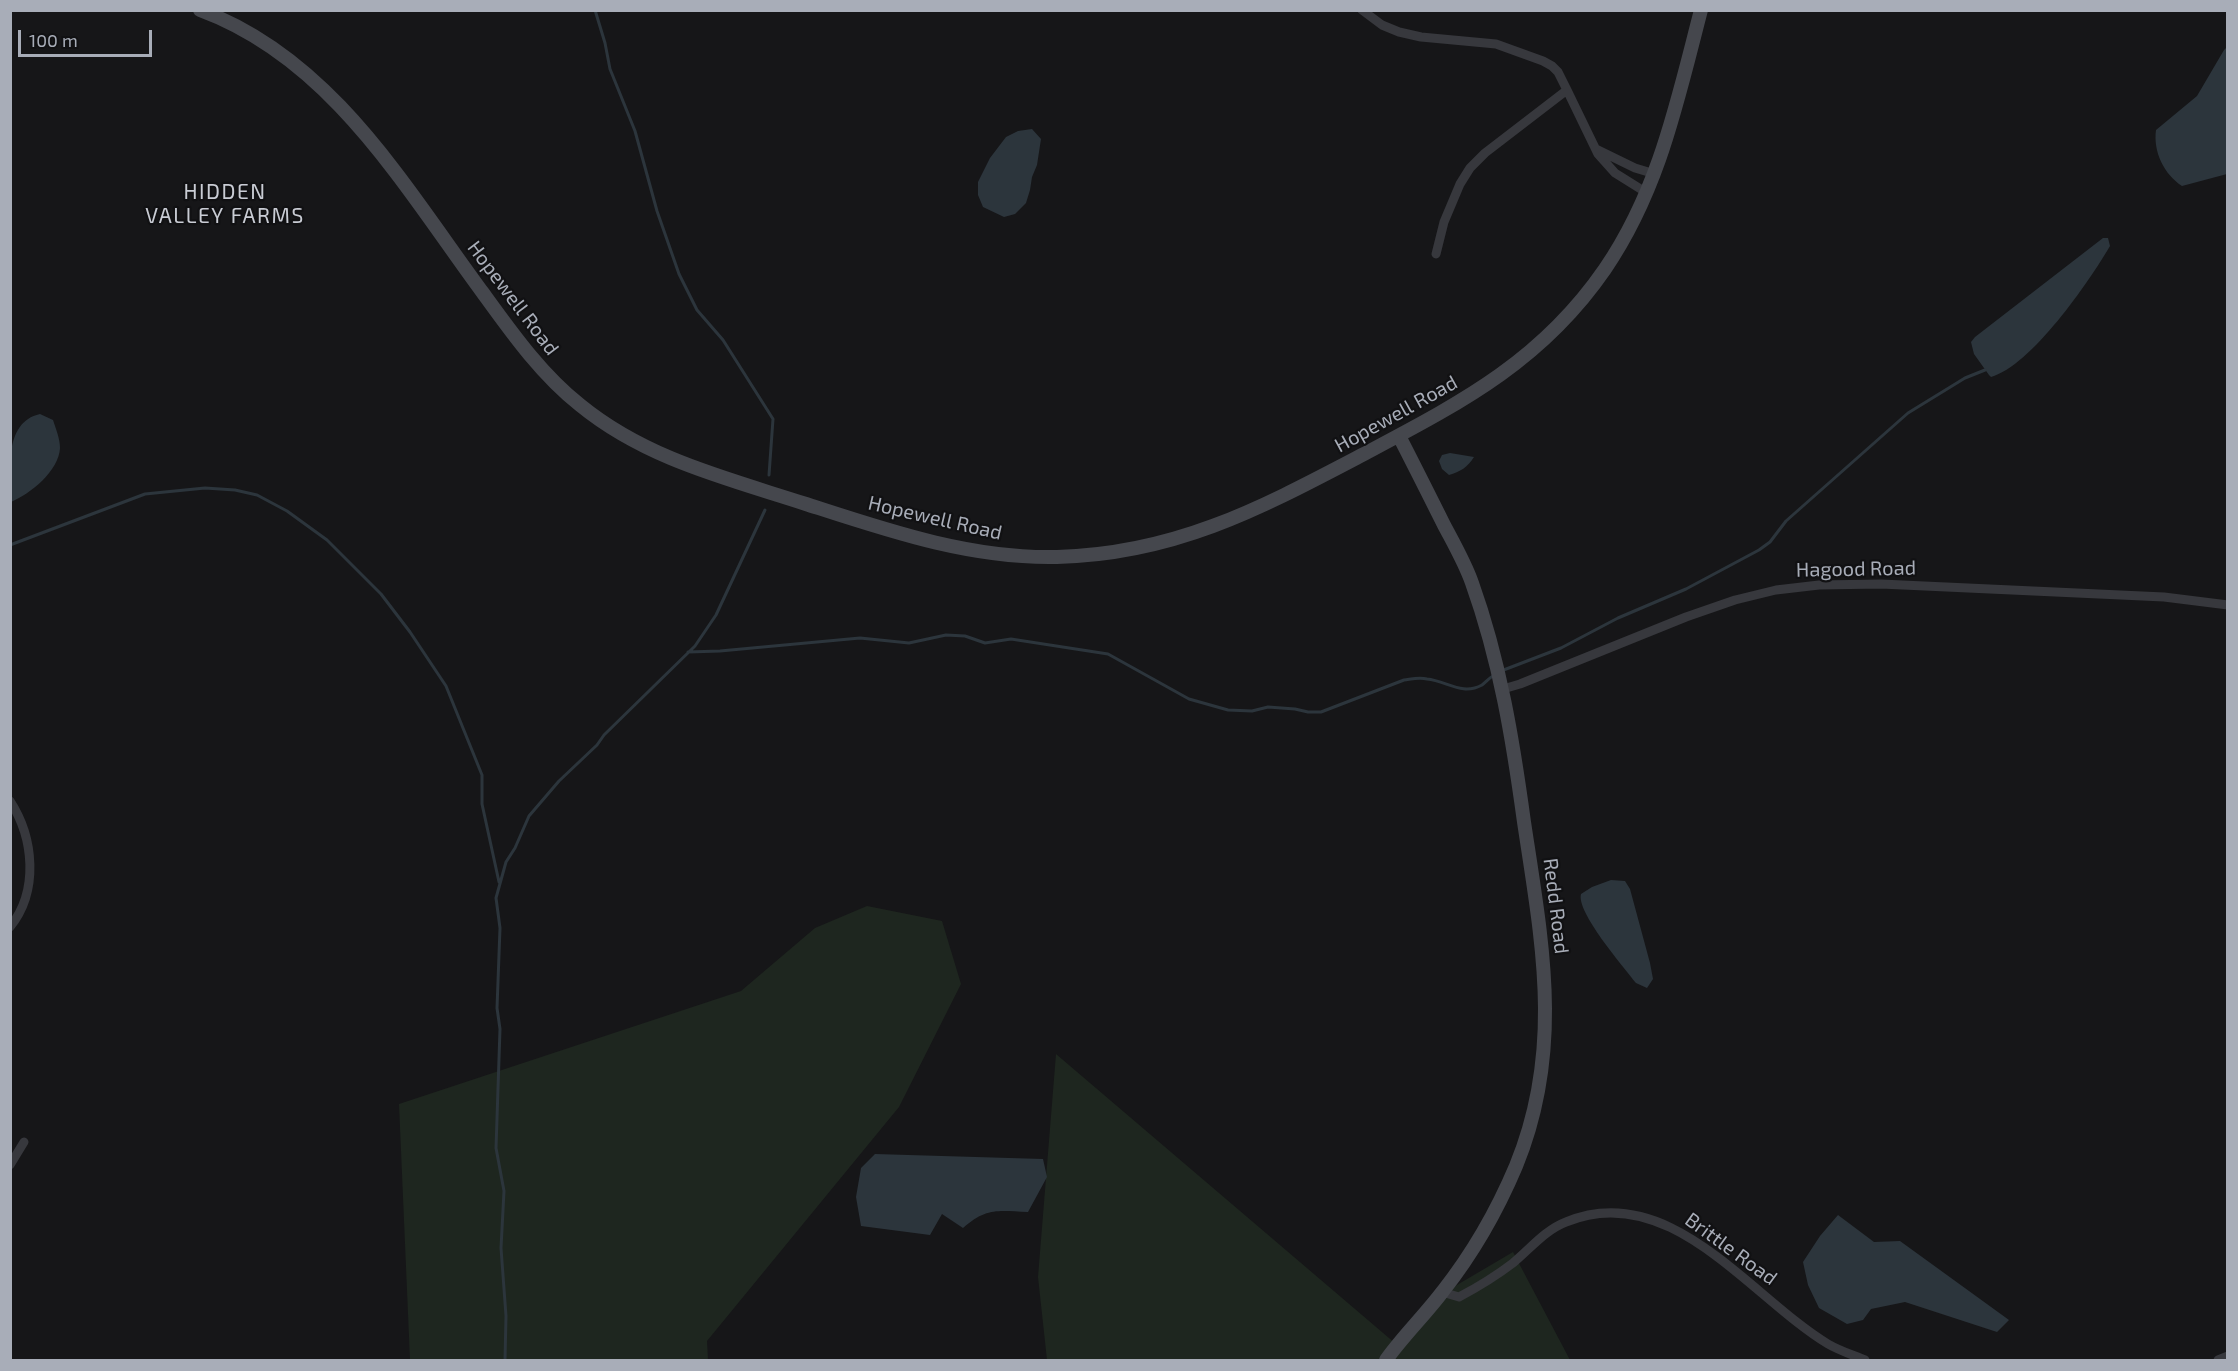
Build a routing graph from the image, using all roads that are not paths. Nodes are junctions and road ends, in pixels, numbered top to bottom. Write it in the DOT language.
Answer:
graph roads {
  1 [pos="200,10"];
  2 [pos="1362,10"];
  3 [pos="1701,10"];
  4 [pos="1567,90"];
  5 [pos="1596,149"];
  6 [pos="1656,174"];
  7 [pos="1647,193"];
  8 [pos="1436,254"];
  9 [pos="1399,435"];
  10 [pos="2228,605"];
  11 [pos="1503,689"];
  12 [pos="10,801"];
  13 [pos="10,927"];
  14 [pos="24,1142"];
  15 [pos="10,1165"];
  16 [pos="1443,1292"];
  17 [pos="2228,1356"];
  18 [pos="1386,1360"];
  19 [pos="1865,1360"];
  20 [pos="2218,1360"];
  1 -- 9 [label="street, Hopewell Road"];
  2 -- 4 [label="street"];
  3 -- 6 [label="street, Hopewell Road"];
  4 -- 5 [label="street"];
  4 -- 8 [label="street"];
  5 -- 6 [label="street"];
  5 -- 7 [label="street"];
  6 -- 7 [label="street, Hopewell Road"];
  7 -- 9 [label="street, Hopewell Road"];
  9 -- 11 [label="street, Redd Road"];
  10 -- 11 [label="street, Hagood Road"];
  11 -- 16 [label="street, Redd Road"];
  12 -- 13 [label="street"];
  14 -- 15 [label="street"];
  16 -- 18 [label="street, Redd Road"];
  16 -- 19 [label="street, Brittle Road"];
  17 -- 20 [label="street"];
}
